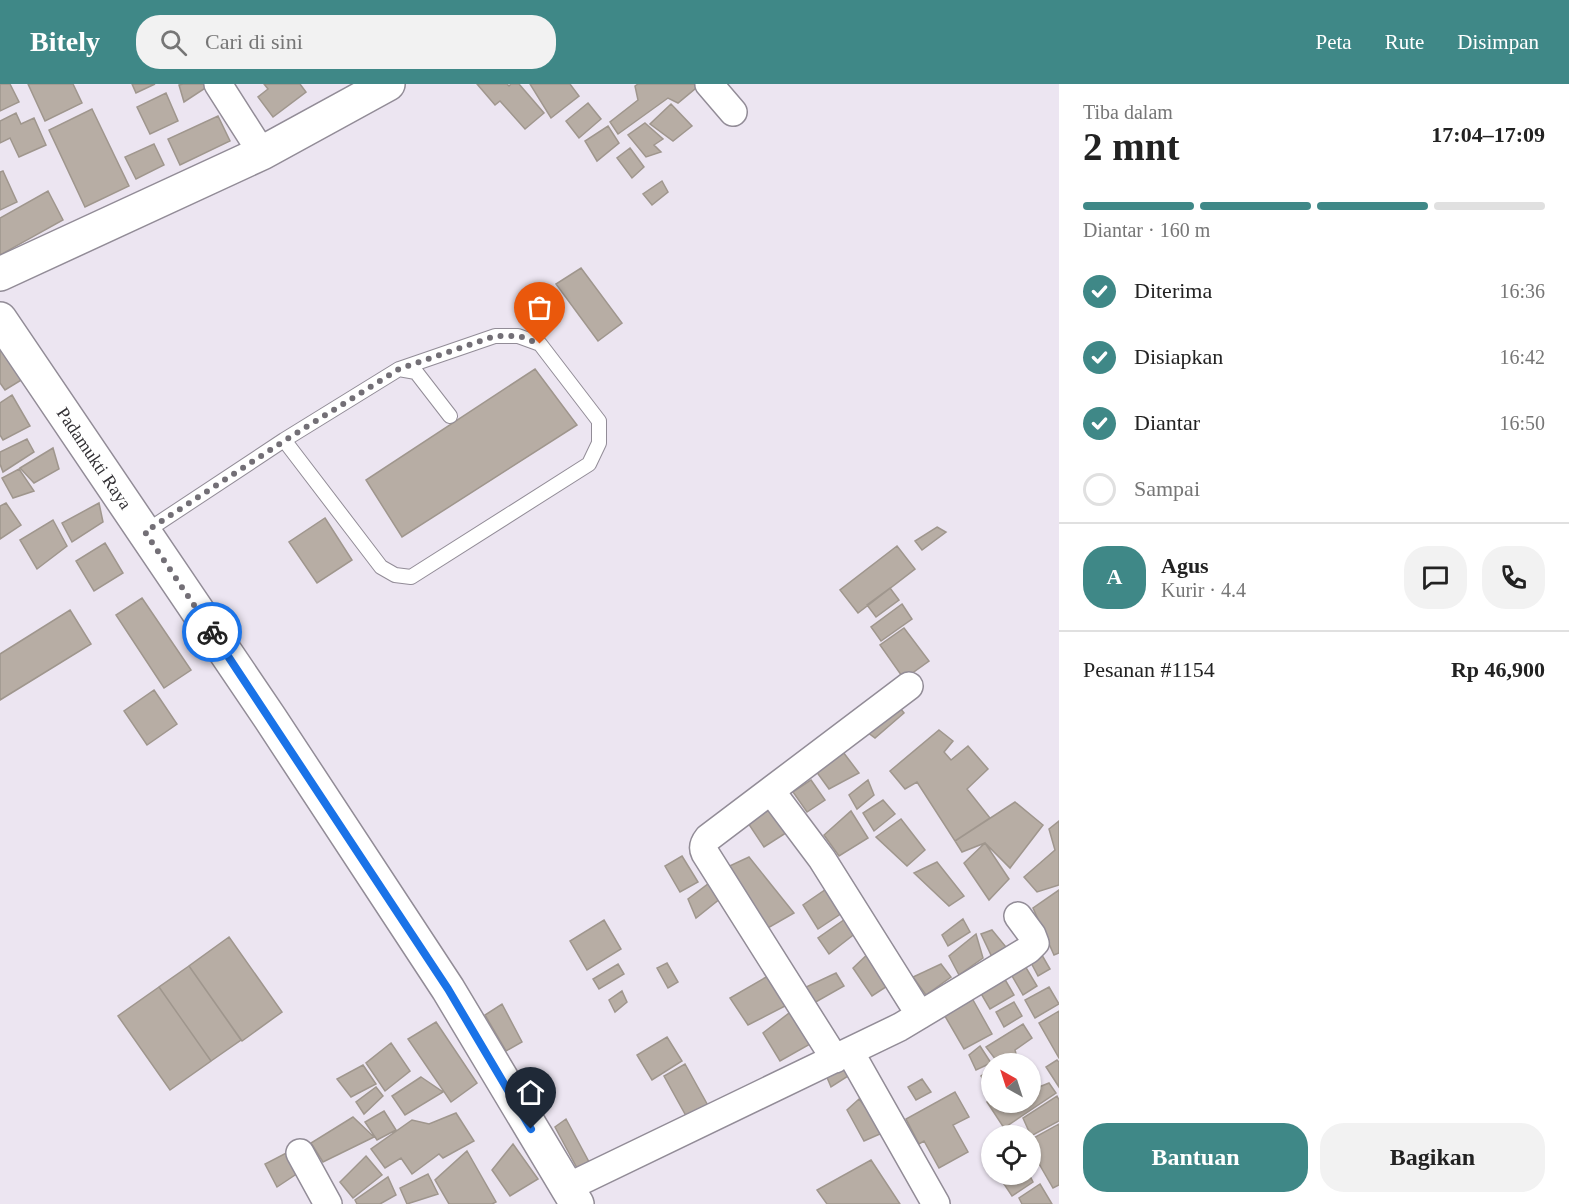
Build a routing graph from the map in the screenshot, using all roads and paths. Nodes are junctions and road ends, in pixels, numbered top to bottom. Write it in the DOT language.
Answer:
graph roads {
  1 [pos="218,84"];
  2 [pos="388,84"];
  3 [pos="709,84"];
  4 [pos="733,112"];
  5 [pos="262,153"];
  6 [pos="0,274"];
  7 [pos="0,319"];
  8 [pos="399,369"];
  9 [pos="450,416"];
  10 [pos="284,441"];
  11 [pos="145,532"];
  12 [pos="909,686"];
  13 [pos="771,790"];
  14 [pos="1018,916"];
  15 [pos="920,1015"];
  16 [pos="843,1055"];
  17 [pos="300,1153"];
  18 [pos="572,1196"];
  19 [pos="328,1204"];
  20 [pos="936,1204"];
  1 -- 5 [label="street"];
  2 -- 5 [label="street"];
  3 -- 4 [label="street"];
  5 -- 6 [label="street"];
  7 -- 11 [label="street, Padamukti Raya"];
  8 -- 9 [label="lane"];
  8 -- 10 [label="lane"];
  8 -- 10 [label="lane"];
  10 -- 11 [label="lane"];
  11 -- 18 [label="street, Padamukti Raya"];
  12 -- 13 [label="street"];
  13 -- 15 [label="street"];
  13 -- 16 [label="street"];
  14 -- 15 [label="street"];
  15 -- 16 [label="street"];
  16 -- 18 [label="street"];
  16 -- 20 [label="street"];
  17 -- 19 [label="street"];
}
